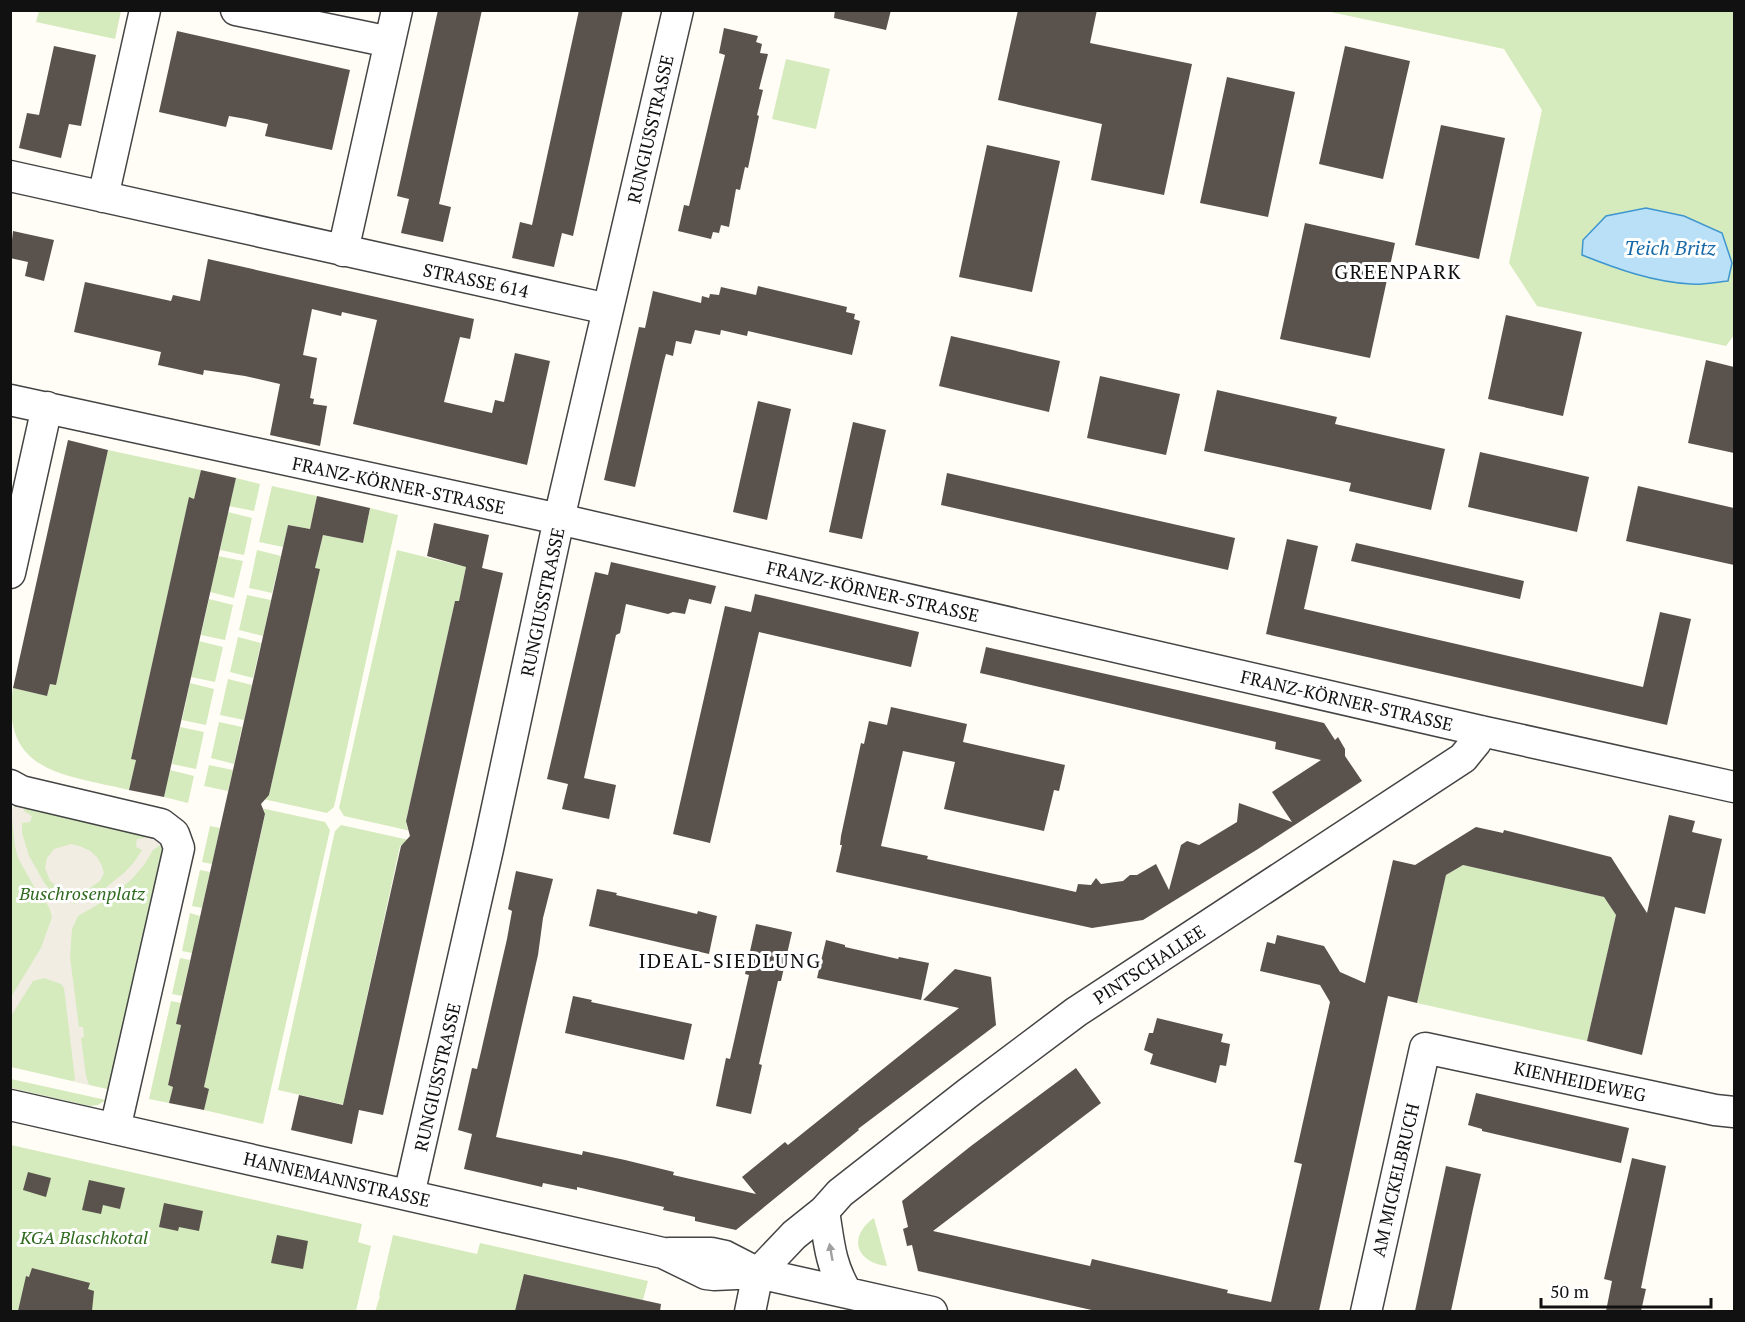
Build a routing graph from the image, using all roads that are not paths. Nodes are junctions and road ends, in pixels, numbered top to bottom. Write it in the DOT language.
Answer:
graph roads {
  1 [pos="144,10"];
  2 [pos="236,10"];
  3 [pos="397,10"];
  4 [pos="678,10"];
  5 [pos="390,42"];
  6 [pos="10,176"];
  7 [pos="104,197"];
  8 [pos="343,251"];
  9 [pos="608,309"];
  10 [pos="10,400"];
  11 [pos="47,407"];
  12 [pos="559,519"];
  13 [pos="10,573"];
  14 [pos="1481,731"];
  15 [pos="10,785"];
  16 [pos="1734,787"];
  17 [pos="1425,1048"];
  18 [pos="10,1106"];
  19 [pos="1734,1112"];
  20 [pos="115,1129"];
  21 [pos="409,1195"];
  22 [pos="824,1211"];
  23 [pos="758,1273"];
  24 [pos="846,1291"];
  25 [pos="750,1311"];
  26 [pos="932,1311"];
  27 [pos="1366,1311"];
  1 -- 7 [label="street"];
  2 -- 5 [label="street"];
  3 -- 5 [label="street"];
  4 -- 9 [label="street, RUNGIUSSTRASSE"];
  5 -- 8 [label="street"];
  6 -- 7 [label="street, STRASSE 614"];
  7 -- 8 [label="street, STRASSE 614"];
  8 -- 9 [label="street, STRASSE 614"];
  9 -- 12 [label="street, RUNGIUSSTRASSE"];
  10 -- 11 [label="street, FRANZ-KÖRNER-STRASSE"];
  11 -- 12 [label="street, FRANZ-KÖRNER-STRASSE"];
  11 -- 13 [label="street"];
  12 -- 14 [label="street, FRANZ-KÖRNER-STRASSE"];
  12 -- 21 [label="street, RUNGIUSSTRASSE"];
  14 -- 16 [label="street, FRANZ-KÖRNER-STRASSE"];
  14 -- 22 [label="street, PINTSCHALLEE"];
  15 -- 20 [label="street"];
  17 -- 19 [label="street, KIENHEIDEWEG"];
  17 -- 27 [label="street, AM MICKELBRUCH"];
  18 -- 20 [label="street, HANNEMANNSTRASSE"];
  20 -- 21 [label="street, HANNEMANNSTRASSE"];
  21 -- 23 [label="street, HANNEMANNSTRASSE"];
  22 -- 23 [label="street, PINTSCHALLEE"];
  24 -- 22 [label="street, one-way"];
  23 -- 24 [label="street, HANNEMANNSTRASSE"];
  23 -- 25 [label="street"];
  24 -- 26 [label="street, HANNEMANNSTRASSE"];
}
